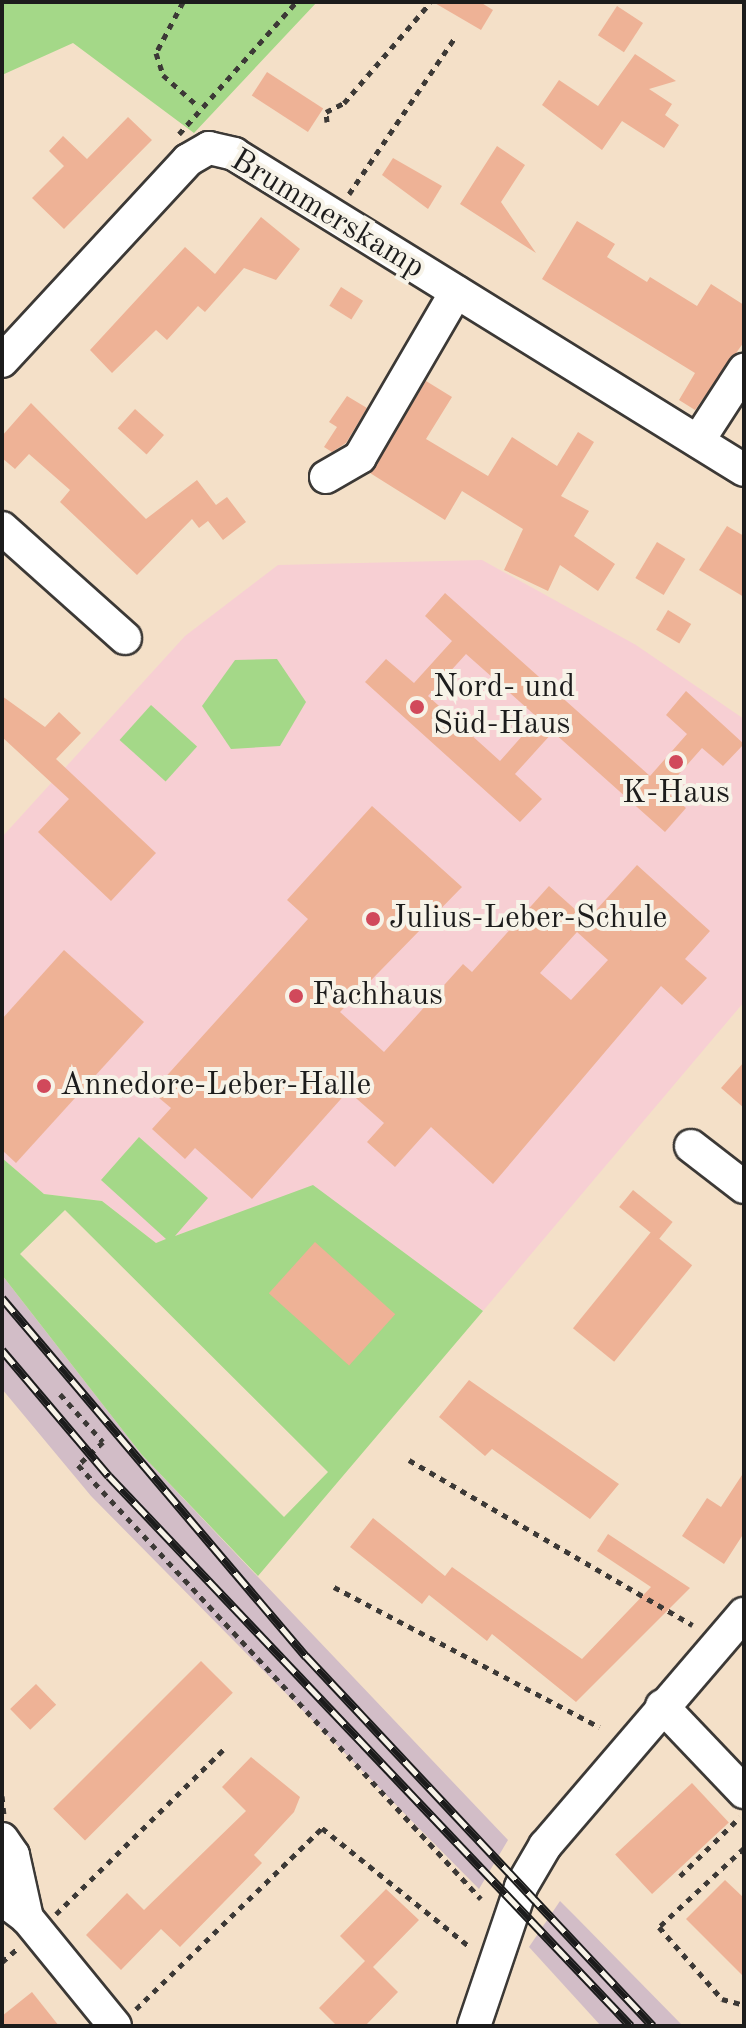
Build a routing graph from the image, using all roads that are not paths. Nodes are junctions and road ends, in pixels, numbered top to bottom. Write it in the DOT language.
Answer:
graph roads {
  1 [pos="456,292"];
  2 [pos="2,361"];
  3 [pos="744,370"];
  4 [pos="698,441"];
  5 [pos="744,470"];
  6 [pos="326,477"];
  7 [pos="2,528"];
  8 [pos="125,638"];
  9 [pos="691,1146"];
  10 [pos="744,1187"];
  11 [pos="744,1614"];
  12 [pos="662,1706"];
  13 [pos="744,1792"];
  14 [pos="2,1839"];
  15 [pos="2,1899"];
  16 [pos="32,1925"];
  17 [pos="122,2020"];
  18 [pos="474,2026"];
  1 -- 2 [label="street, Brummerskamp"];
  1 -- 4 [label="street, Brummerskamp"];
  1 -- 6 [label="street"];
  3 -- 4 [label="street"];
  4 -- 5 [label="street, Brummerskamp"];
  7 -- 8 [label="street"];
  9 -- 10 [label="street"];
  11 -- 12 [label="street"];
  12 -- 13 [label="street"];
  12 -- 18 [label="street"];
  14 -- 16 [label="street"];
  15 -- 16 [label="street"];
  16 -- 17 [label="street"];
}
